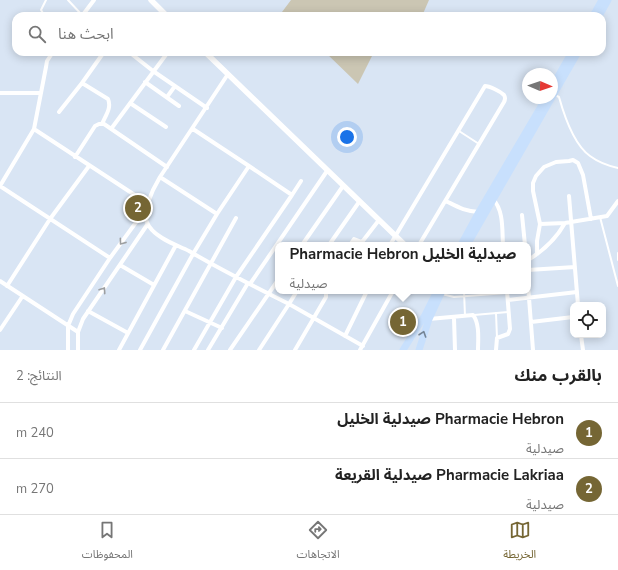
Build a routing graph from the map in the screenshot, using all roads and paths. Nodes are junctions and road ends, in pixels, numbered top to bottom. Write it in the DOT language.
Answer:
graph roads {
  1 [pos="46,0"];
  2 [pos="68,0"];
  3 [pos="94,0"];
  4 [pos="151,0"];
  5 [pos="602,0"];
  6 [pos="608,0"];
  7 [pos="42,12"];
  8 [pos="78,12"];
  9 [pos="85,12"];
  10 [pos="163,12"];
  11 [pos="595,12"];
  12 [pos="601,12"];
  13 [pos="50,56"];
  14 [pos="101,56"];
  15 [pos="134,56"];
  16 [pos="165,56"];
  17 [pos="209,56"];
  18 [pos="570,56"];
  19 [pos="576,56"];
  20 [pos="153,71"];
  21 [pos="228,74"];
  22 [pos="558,81"];
  23 [pos="145,82"];
  24 [pos="82,83"];
  25 [pos="558,84"];
  26 [pos="175,86"];
  27 [pos="0,93"];
  28 [pos="41,93"];
  29 [pos="558,96"];
  30 [pos="167,97"];
  31 [pos="130,103"];
  32 [pos="543,104"];
  33 [pos="546,104"];
  34 [pos="179,106"];
  35 [pos="207,108"];
  36 [pos="59,112"];
  37 [pos="102,124"];
  38 [pos="166,127"];
  39 [pos="34,129"];
  40 [pos="112,129"];
  41 [pos="193,129"];
  42 [pos="458,131"];
  43 [pos="479,144"];
  44 [pos="75,157"];
  45 [pos="89,166"];
  46 [pos="249,166"];
  47 [pos="167,167"];
  48 [pos="618,168"];
  49 [pos="327,171"];
  50 [pos="160,177"];
  51 [pos="301,181"];
  52 [pos="0,186"];
  53 [pos="343,186"];
  54 [pos="292,195"];
  55 [pos="491,196"];
  56 [pos="569,196"];
  57 [pos="446,200"];
  58 [pos="618,200"];
  59 [pos="359,202"];
  60 [pos="147,203"];
  61 [pos="145,210"];
  62 [pos="479,212"];
  63 [pos="217,214"];
  64 [pos="522,215"];
  65 [pos="600,217"];
  66 [pos="236,218"];
  67 [pos="50,219"];
  68 [pos="591,219"];
  69 [pos="379,220"];
  70 [pos="571,222"];
  71 [pos="565,223"];
  72 [pos="540,224"];
  73 [pos="147,225"];
  74 [pos="395,236"];
  75 [pos="278,242"];
  76 [pos="304,242"];
  77 [pos="331,242"];
  78 [pos="352,242"];
  79 [pos="362,242"];
  80 [pos="362,242"];
  81 [pos="392,242"];
  82 [pos="402,242"];
  83 [pos="421,242"];
  84 [pos="463,242"];
  85 [pos="468,242"];
  86 [pos="503,242"];
  87 [pos="525,242"];
  88 [pos="176,245"];
  89 [pos="275,246"];
  90 [pos="618,253"];
  91 [pos="193,254"];
  92 [pos="537,254"];
  93 [pos="110,258"];
  94 [pos="531,258"];
  95 [pos="618,260"];
  96 [pos="211,264"];
  97 [pos="120,265"];
  98 [pos="575,267"];
  99 [pos="531,270"];
  100 [pos="236,277"];
  101 [pos="0,281"];
  102 [pos="249,284"];
  103 [pos="275,284"];
  104 [pos="7,286"];
  105 [pos="154,286"];
  106 [pos="618,286"];
  107 [pos="577,292"];
  108 [pos="268,294"];
  109 [pos="296,294"];
  110 [pos="326,294"];
  111 [pos="366,294"];
  112 [pos="391,294"];
  113 [pos="439,294"];
  114 [pos="446,294"];
  115 [pos="486,294"];
  116 [pos="507,294"];
  117 [pos="529,294"];
  118 [pos="464,296"];
  119 [pos="22,297"];
  120 [pos="529,297"];
  121 [pos="508,300"];
  122 [pos="578,302"];
  123 [pos="288,304"];
  124 [pos="88,311"];
  125 [pos="185,311"];
  126 [pos="508,312"];
  127 [pos="496,313"];
  128 [pos="465,316"];
  129 [pos="473,316"];
  130 [pos="570,316"];
  131 [pos="314,318"];
  132 [pos="454,318"];
  133 [pos="426,319"];
  134 [pos="531,322"];
  135 [pos="210,323"];
  136 [pos="68,326"];
  137 [pos="222,328"];
  138 [pos="0,330"];
  139 [pos="78,332"];
  140 [pos="128,333"];
  141 [pos="345,336"];
  142 [pos="497,338"];
  143 [pos="581,338"];
  144 [pos="362,348"];
  145 [pos="68,350"];
  146 [pos="78,350"];
  147 [pos="119,350"];
  148 [pos="140,350"];
  149 [pos="163,350"];
  150 [pos="194,350"];
  151 [pos="208,350"];
  152 [pos="230,350"];
  153 [pos="259,350"];
  154 [pos="295,350"];
  155 [pos="403,350"];
  156 [pos="419,350"];
  157 [pos="455,350"];
  158 [pos="478,350"];
  159 [pos="496,350"];
  160 [pos="533,350"];
  161 [pos="583,350"];
  1 -- 7 [label="lane"];
  2 -- 8 [label="lane"];
  3 -- 9 [label="street"];
  4 -- 10 [label="street"];
  5 -- 11 [label="main road"];
  6 -- 12 [label="main road"];
  13 -- 28 [label="street"];
  14 -- 24 [label="street"];
  15 -- 20 [label="street"];
  16 -- 20 [label="street"];
  17 -- 21 [label="street"];
  18 -- 22 [label="main road"];
  19 -- 25 [label="main road"];
  20 -- 23 [label="street"];
  20 -- 26 [label="street"];
  21 -- 35 [label="street"];
  21 -- 49 [label="street"];
  23 -- 30 [label="street"];
  23 -- 31 [label="street"];
  24 -- 36 [label="street"];
  24 -- 37 [label="street"];
  26 -- 30 [label="street"];
  26 -- 35 [label="street"];
  27 -- 28 [label="street"];
  28 -- 39 [label="street"];
  29 -- 48 [label="lane"];
  30 -- 34 [label="street"];
  31 -- 38 [label="street"];
  31 -- 40 [label="street"];
  32 -- 55 [label="main road"];
  33 -- 55 [label="main road"];
  35 -- 41 [label="street"];
  37 -- 40 [label="street"];
  37 -- 44 [label="street"];
  39 -- 44 [label="street"];
  39 -- 52 [label="street"];
  40 -- 47 [label="street"];
  41 -- 46 [label="street"];
  41 -- 47 [label="street"];
  42 -- 43 [label="lane"];
  42 -- 43 [label="street"];
  42 -- 74 [label="street"];
  43 -- 57 [label="street"];
  44 -- 45 [label="street"];
  45 -- 60 [label="street"];
  45 -- 67 [label="street"];
  46 -- 54 [label="street"];
  46 -- 63 [label="street"];
  47 -- 50 [label="street"];
  49 -- 53 [label="street"];
  49 -- 75 [label="street"];
  50 -- 60 [label="street"];
  50 -- 63 [label="street"];
  51 -- 54 [label="street"];
  52 -- 67 [label="street"];
  53 -- 59 [label="street"];
  53 -- 76 [label="street"];
  54 -- 100 [label="street"];
  55 -- 62 [label="main road"];
  55 -- 85 [label="main road"];
  55 -- 86 [label="street"];
  56 -- 70 [label="street"];
  57 -- 62 [label="street"];
  57 -- 83 [label="street"];
  58 -- 65 [label="street"];
  59 -- 69 [label="street"];
  59 -- 77 [label="street"];
  60 -- 61 [label="street"];
  61 -- 73 [label="street"];
  61 -- 93 [label="street, one-way"];
  62 -- 84 [label="main road"];
  63 -- 91 [label="street"];
  64 -- 87 [label="street"];
  65 -- 68 [label="street"];
  65 -- 106 [label="lane"];
  66 -- 96 [label="street"];
  67 -- 93 [label="street"];
  67 -- 104 [label="street"];
  68 -- 70 [label="street"];
  68 -- 72 [label="street"];
  69 -- 74 [label="street"];
  69 -- 80 [label="street"];
  70 -- 71 [label="street"];
  70 -- 98 [label="street"];
  71 -- 72 [label="street"];
  71 -- 92 [label="street"];
  72 -- 92 [label="street"];
  73 -- 88 [label="street"];
  73 -- 97 [label="street"];
  74 -- 81 [label="street"];
  74 -- 82 [label="street"];
  78 -- 79 [label="street"];
  88 -- 91 [label="street"];
  88 -- 105 [label="street"];
  89 -- 102 [label="street"];
  90 -- 95 [label="lane"];
  91 -- 96 [label="street"];
  91 -- 148 [label="street"];
  92 -- 94 [label="street"];
  93 -- 136 [label="street"];
  96 -- 100 [label="street"];
  96 -- 125 [label="street"];
  97 -- 105 [label="street"];
  124 -- 97 [label="street, one-way"];
  98 -- 99 [label="street"];
  98 -- 107 [label="street"];
  100 -- 102 [label="street"];
  100 -- 135 [label="street"];
  101 -- 104 [label="street"];
  102 -- 108 [label="street"];
  102 -- 137 [label="street"];
  103 -- 108 [label="street"];
  104 -- 119 [label="street"];
  105 -- 140 [label="street"];
  107 -- 120 [label="street"];
  107 -- 122 [label="street"];
  108 -- 123 [label="street"];
  108 -- 152 [label="street"];
  109 -- 123 [label="street"];
  110 -- 131 [label="street"];
  111 -- 141 [label="street"];
  112 -- 144 [label="street"];
  113 -- 133 [label="main road"];
  114 -- 118 [label="lane"];
  115 -- 118 [label="lane"];
  116 -- 121 [label="street"];
  117 -- 120 [label="street"];
  118 -- 128 [label="lane"];
  119 -- 136 [label="street"];
  119 -- 138 [label="street"];
  120 -- 121 [label="street"];
  120 -- 134 [label="street"];
  121 -- 126 [label="street"];
  123 -- 131 [label="street"];
  123 -- 153 [label="street"];
  124 -- 139 [label="street"];
  124 -- 140 [label="street"];
  125 -- 135 [label="street"];
  125 -- 149 [label="street"];
  126 -- 127 [label="lane"];
  126 -- 142 [label="street"];
  127 -- 129 [label="lane"];
  127 -- 142 [label="lane"];
  128 -- 129 [label="street"];
  128 -- 132 [label="street"];
  129 -- 158 [label="street"];
  130 -- 134 [label="street"];
  131 -- 141 [label="street"];
  131 -- 154 [label="street"];
  132 -- 133 [label="street"];
  132 -- 157 [label="street"];
  133 -- 155 [label="main road"];
  156 -- 133 [label="main road, one-way"];
  134 -- 160 [label="street"];
  135 -- 137 [label="street"];
  135 -- 150 [label="street"];
  136 -- 139 [label="street"];
  136 -- 145 [label="street"];
  137 -- 151 [label="street"];
  139 -- 146 [label="street"];
  140 -- 147 [label="street"];
  141 -- 144 [label="street"];
  142 -- 159 [label="street"];
  143 -- 161 [label="street"];
}
